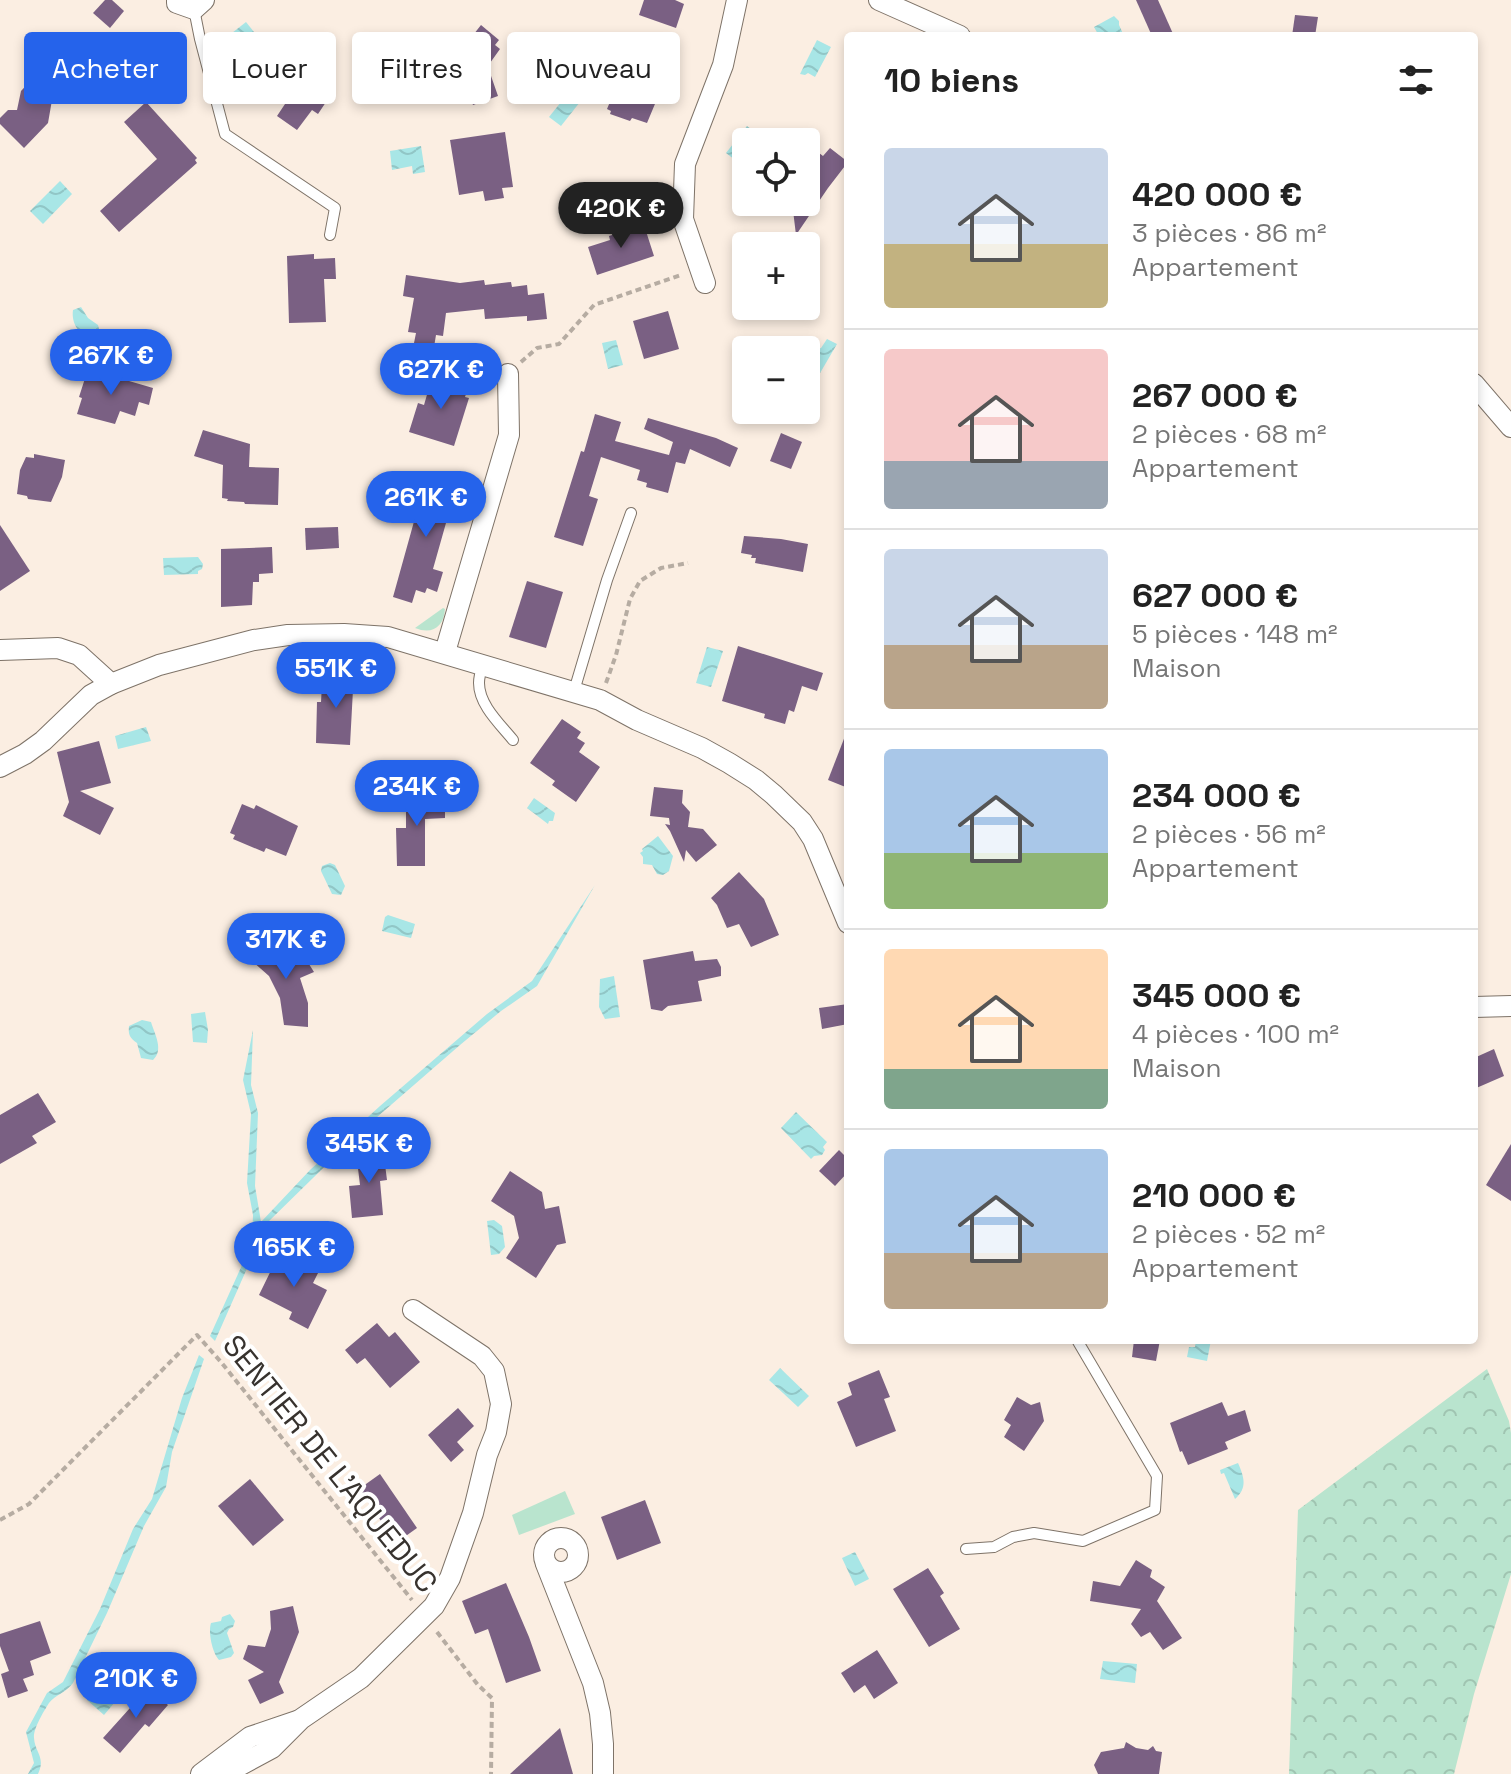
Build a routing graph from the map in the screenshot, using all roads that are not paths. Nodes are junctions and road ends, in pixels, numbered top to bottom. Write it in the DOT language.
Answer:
graph roads {
  1 [pos="737,0"];
  2 [pos="879,0"];
  3 [pos="192,3"];
  4 [pos="951,32"];
  5 [pos="330,235"];
  6 [pos="705,283"];
  7 [pos="508,374"];
  8 [pos="1478,389"];
  9 [pos="1511,427"];
  10 [pos="631,513"];
  11 [pos="0,650"];
  12 [pos="445,652"];
  13 [pos="483,664"];
  14 [pos="111,684"];
  15 [pos="574,691"];
  16 [pos="513,740"];
  17 [pos="0,767"];
  18 [pos="844,913"];
  19 [pos="1511,1006"];
  20 [pos="1478,1007"];
  21 [pos="413,1310"];
  22 [pos="1079,1344"];
  23 [pos="966,1549"];
  24 [pos="546,1564"];
  25 [pos="568,1571"];
  26 [pos="558,1596"];
  27 [pos="301,1719"];
  28 [pos="201,1774"];
  29 [pos="224,1774"];
  30 [pos="603,1774"];
  1 -- 6 [label="street"];
  2 -- 4 [label="street"];
  3 -- 5 [label="lane"];
  7 -- 12 [label="street"];
  8 -- 9 [label="street"];
  10 -- 15 [label="lane"];
  11 -- 14 [label="street"];
  12 -- 13 [label="street"];
  12 -- 14 [label="street"];
  13 -- 15 [label="street"];
  13 -- 16 [label="lane"];
  14 -- 17 [label="street"];
  15 -- 18 [label="street"];
  19 -- 20 [label="street"];
  21 -- 27 [label="street"];
  22 -- 23 [label="lane"];
  24 -- 25 [label="street"];
  24 -- 25 [label="street"];
  24 -- 26 [label="street"];
  25 -- 26 [label="street"];
  26 -- 30 [label="street"];
  27 -- 28 [label="street"];
  27 -- 29 [label="street"];
}
